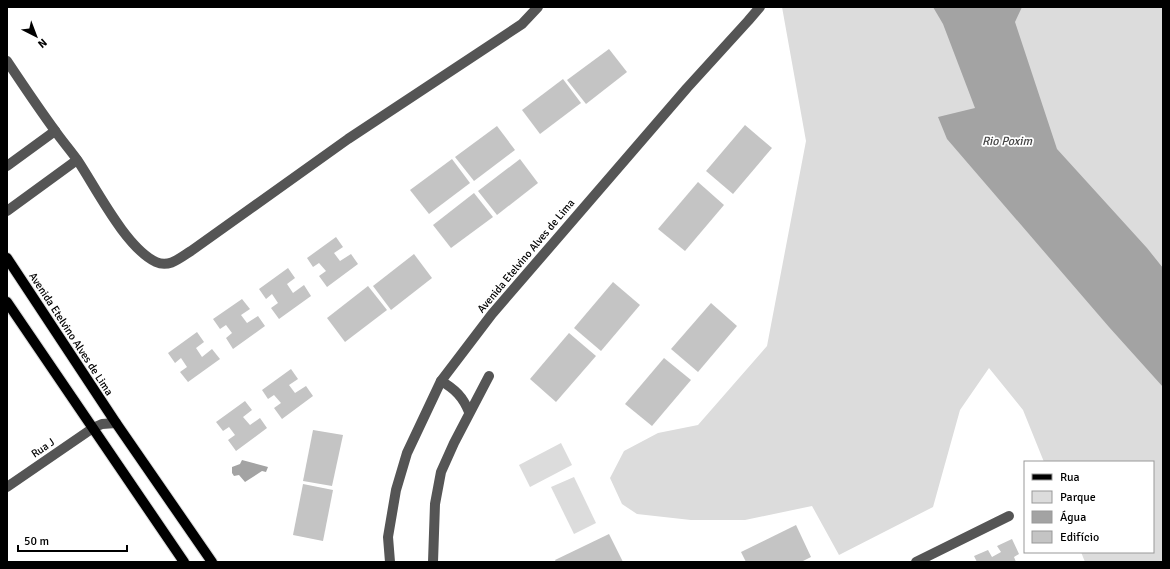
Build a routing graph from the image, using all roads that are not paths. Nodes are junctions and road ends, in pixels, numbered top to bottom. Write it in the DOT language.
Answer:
graph roads {
  1 [pos="538,7"];
  2 [pos="760,7"];
  3 [pos="7,61"];
  4 [pos="55,131"];
  5 [pos="77,160"];
  6 [pos="7,166"];
  7 [pos="7,211"];
  8 [pos="7,258"];
  9 [pos="7,302"];
  10 [pos="489,376"];
  11 [pos="441,381"];
  12 [pos="469,412"];
  13 [pos="116,423"];
  14 [pos="93,428"];
  15 [pos="7,486"];
  16 [pos="1009,516"];
  17 [pos="184,562"];
  18 [pos="212,562"];
  19 [pos="390,562"];
  20 [pos="433,562"];
  21 [pos="916,562"];
  1 -- 5 [label="street"];
  2 -- 11 [label="street, Avenida Etelvino Alves de Lima"];
  3 -- 4 [label="street"];
  4 -- 5 [label="street"];
  4 -- 6 [label="street"];
  5 -- 7 [label="street"];
  8 -- 13 [label="main road, Avenida Etelvino Alves de Lima"];
  9 -- 14 [label="main road"];
  10 -- 12 [label="street"];
  11 -- 12 [label="street"];
  11 -- 19 [label="street, Avenida Etelvino Alves de Lima"];
  12 -- 20 [label="street"];
  13 -- 14 [label="street"];
  13 -- 18 [label="main road, Avenida Etelvino Alves de Lima"];
  14 -- 15 [label="street, Rua J"];
  14 -- 17 [label="main road"];
  16 -- 21 [label="street"];
}
